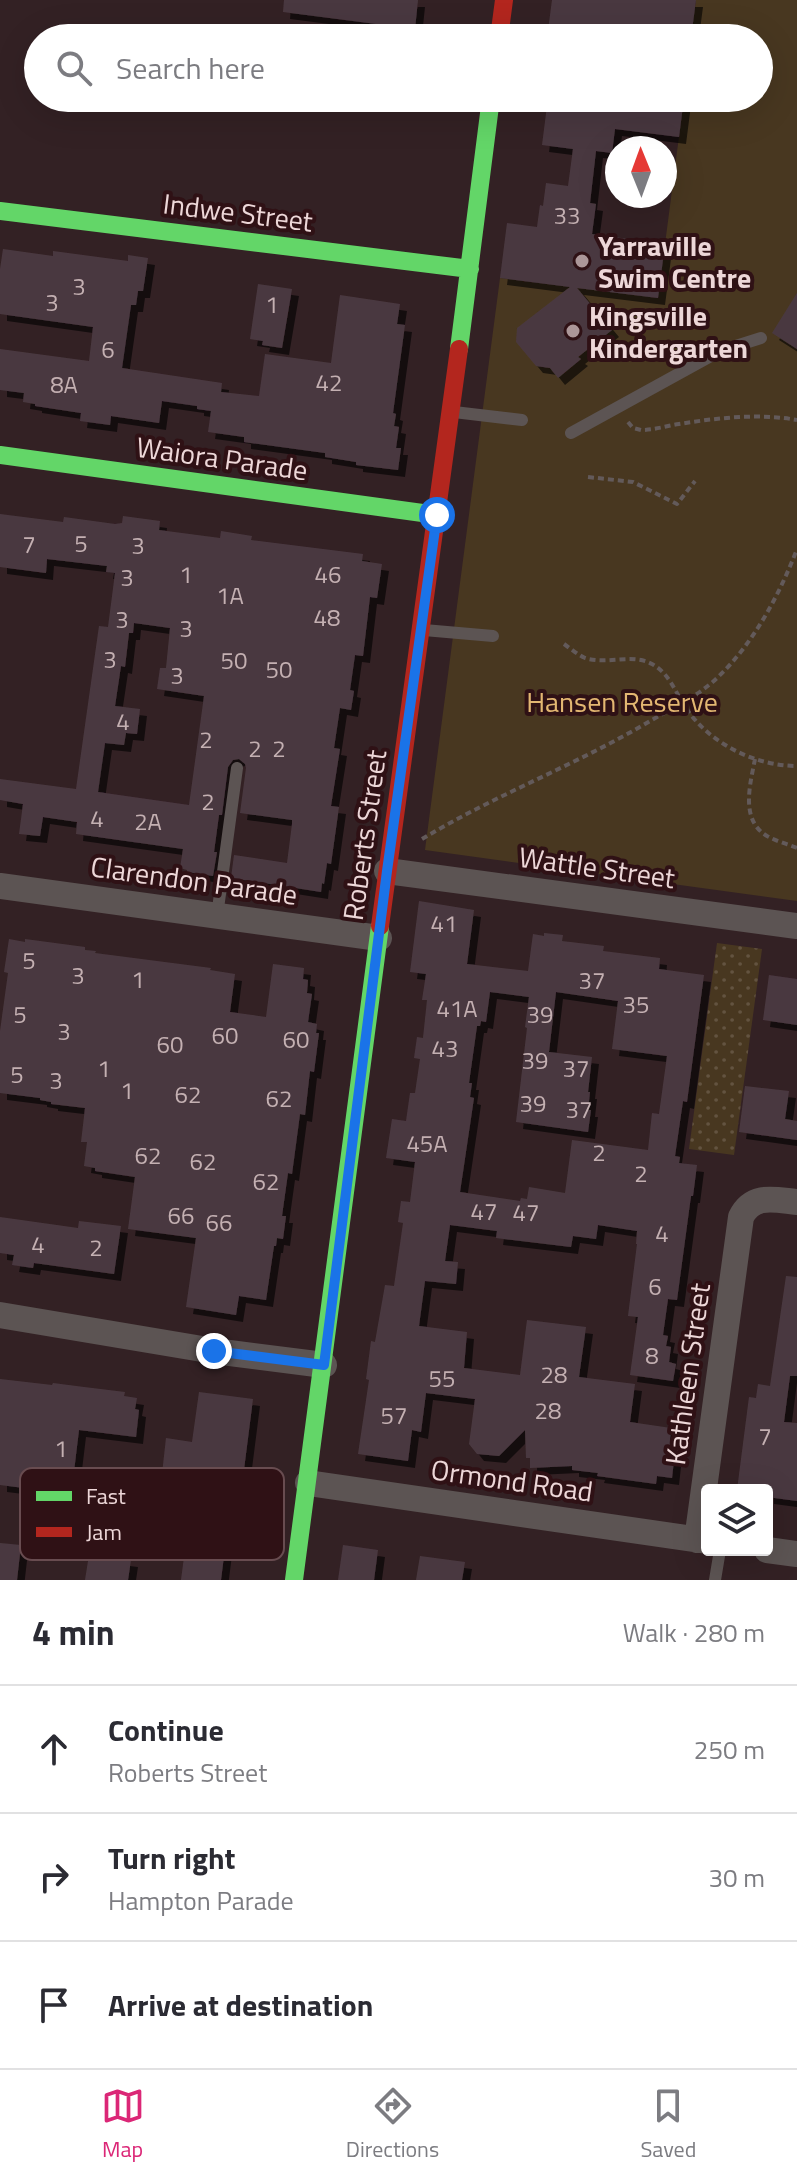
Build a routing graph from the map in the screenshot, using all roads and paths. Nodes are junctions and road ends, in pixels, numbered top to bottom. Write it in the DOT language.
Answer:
graph roads {
  1 [pos="504,0"];
  2 [pos="501,24"];
  3 [pos="489,112"];
  4 [pos="0,211"];
  5 [pos="470,269"];
  6 [pos="761,338"];
  7 [pos="618,407"];
  8 [pos="451,412"];
  9 [pos="522,420"];
  10 [pos="797,420"];
  11 [pos="571,433"];
  12 [pos="0,455"];
  13 [pos="588,477"];
  14 [pos="695,481"];
  15 [pos="437,515"];
  16 [pos="797,549"];
  17 [pos="421,630"];
  18 [pos="493,636"];
  19 [pos="564,644"];
  20 [pos="682,703"];
  21 [pos="755,759"];
  22 [pos="797,766"];
  23 [pos="237,768"];
  24 [pos="421,839"];
  25 [pos="797,848"];
  26 [pos="387,871"];
  27 [pos="0,886"];
  28 [pos="217,916"];
  29 [pos="797,926"];
  30 [pos="379,938"];
  31 [pos="797,1202"];
  32 [pos="0,1315"];
  33 [pos="324,1365"];
  34 [pos="308,1483"];
  35 [pos="714,1484"];
  36 [pos="701,1543"];
  37 [pos="773,1551"];
  38 [pos="797,1554"];
  39 [pos="710,1556"];
  40 [pos="294,1580"];
  41 [pos="715,1580"];
  1 -- 2 [label="street"];
  3 -- 5 [label="street, Roberts Street"];
  4 -- 5 [label="street, Indwe Street"];
  5 -- 8 [label="street, Roberts Street"];
  6 -- 7 [label="lane"];
  7 -- 10 [label="path"];
  7 -- 11 [label="lane"];
  8 -- 9 [label="lane"];
  8 -- 15 [label="street, Roberts Street"];
  12 -- 15 [label="street, Waiora Parade"];
  13 -- 14 [label="path"];
  15 -- 17 [label="street, Roberts Street"];
  16 -- 20 [label="path"];
  17 -- 18 [label="lane"];
  17 -- 26 [label="street, Roberts Street"];
  19 -- 20 [label="path"];
  20 -- 21 [label="path"];
  20 -- 24 [label="path"];
  21 -- 22 [label="path"];
  21 -- 25 [label="path"];
  23 -- 28 [label="lane"];
  26 -- 29 [label="street, Wattle Street"];
  26 -- 30 [label="street, Roberts Street"];
  27 -- 28 [label="street, Clarendon Parade"];
  28 -- 30 [label="street, Clarendon Parade"];
  30 -- 33 [label="street, Roberts Street"];
  31 -- 35 [label="street, Kathleen Street"];
  32 -- 33 [label="street"];
  33 -- 34 [label="street, Roberts Street"];
  34 -- 36 [label="street, Ormond Road"];
  34 -- 40 [label="street, Roberts Street"];
  37 -- 38 [label="street"];
  39 -- 41 [label="lane"];
}
